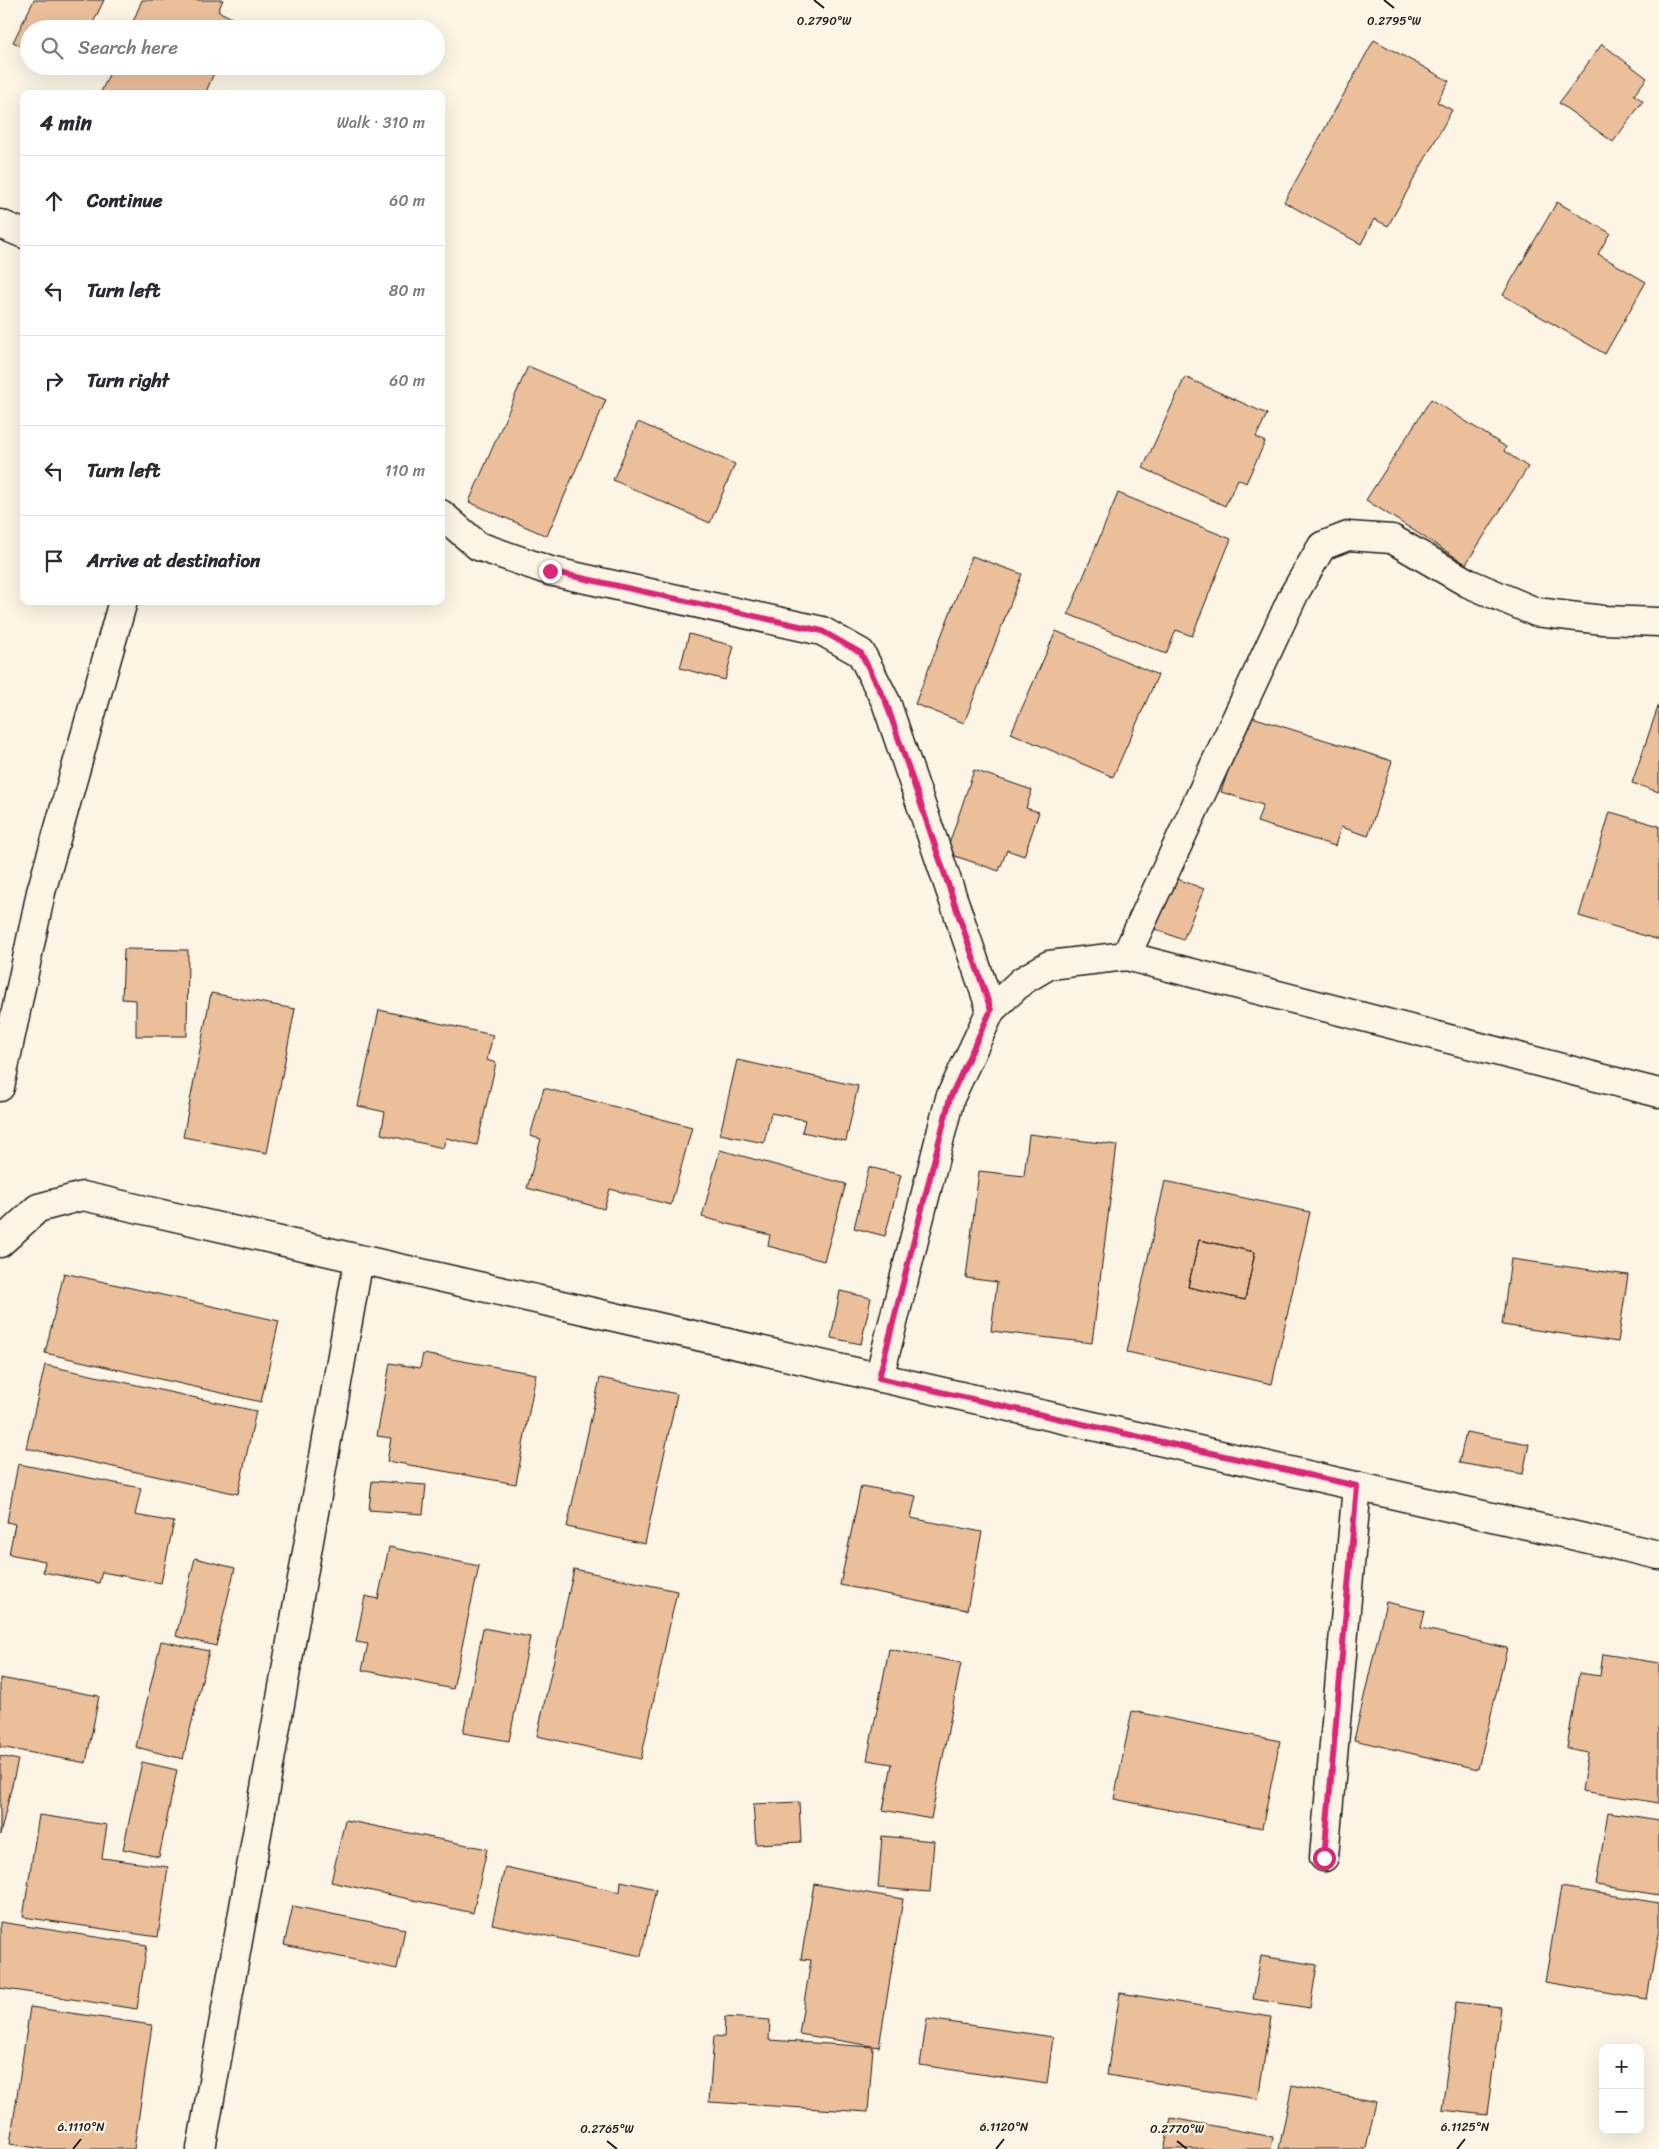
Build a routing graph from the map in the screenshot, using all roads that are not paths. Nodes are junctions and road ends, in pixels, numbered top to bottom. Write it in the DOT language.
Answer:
graph roads {
  1 [pos="0,224"];
  2 [pos="20,232"];
  3 [pos="445,517"];
  4 [pos="122,605"];
  5 [pos="1659,622"];
  6 [pos="1126,956"];
  7 [pos="991,1010"];
  8 [pos="0,1087"];
  9 [pos="1659,1093"];
  10 [pos="0,1244"];
  11 [pos="358,1259"];
  12 [pos="879,1378"];
  13 [pos="1357,1486"];
  14 [pos="1659,1555"];
  15 [pos="1324,1858"];
  16 [pos="201,2149"];
  1 -- 2 [label="street"];
  3 -- 7 [label="street"];
  4 -- 8 [label="street"];
  5 -- 6 [label="street"];
  6 -- 7 [label="street"];
  6 -- 9 [label="street"];
  7 -- 12 [label="street"];
  10 -- 11 [label="street"];
  11 -- 12 [label="street"];
  11 -- 16 [label="street"];
  12 -- 13 [label="street"];
  13 -- 14 [label="street"];
  13 -- 15 [label="street"];
}
